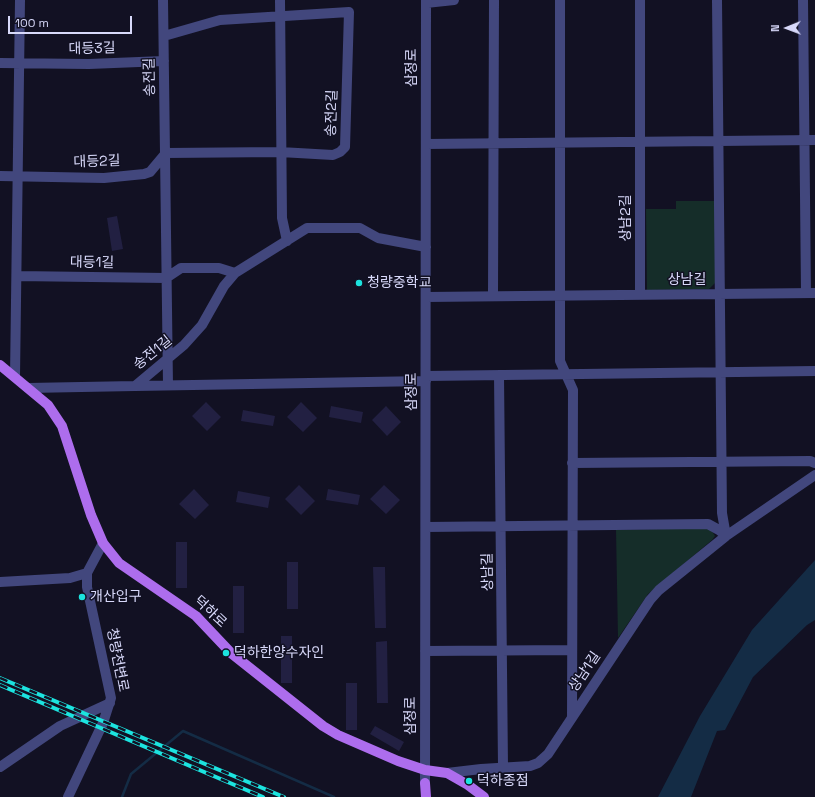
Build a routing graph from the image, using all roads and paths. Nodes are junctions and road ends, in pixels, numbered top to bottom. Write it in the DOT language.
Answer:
graph roads {
  1 [pos="20,0"];
  2 [pos="163,0"];
  3 [pos="280,0"];
  4 [pos="454,0"];
  5 [pos="494,0"];
  6 [pos="560,0"];
  7 [pos="640,0"];
  8 [pos="717,0"];
  9 [pos="803,0"];
  10 [pos="426,1"];
  11 [pos="280,16"];
  12 [pos="164,36"];
  13 [pos="164,61"];
  14 [pos="0,63"];
  15 [pos="20,63"];
  16 [pos="804,140"];
  17 [pos="815,140"];
  18 [pos="640,141"];
  19 [pos="718,141"];
  20 [pos="560,142"];
  21 [pos="494,143"];
  22 [pos="426,144"];
  23 [pos="280,152"];
  24 [pos="166,153"];
  25 [pos="0,176"];
  26 [pos="19,177"];
  27 [pos="287,241"];
  28 [pos="426,247"];
  29 [pos="235,273"];
  30 [pos="17,276"];
  31 [pos="166,278"];
  32 [pos="810,293"];
  33 [pos="560,294"];
  34 [pos="640,294"];
  35 [pos="721,294"];
  36 [pos="493,296"];
  37 [pos="426,297"];
  38 [pos="168,359"];
  39 [pos="0,365"];
  40 [pos="815,371"];
  41 [pos="722,372"];
  42 [pos="566,374"];
  43 [pos="499,375"];
  44 [pos="15,377"];
  45 [pos="426,379"];
  46 [pos="168,385"];
  47 [pos="135,386"];
  48 [pos="28,388"];
  49 [pos="722,462"];
  50 [pos="572,463"];
  51 [pos="815,463"];
  52 [pos="815,475"];
  53 [pos="426,527"];
  54 [pos="501,527"];
  55 [pos="571,527"];
  56 [pos="726,536"];
  57 [pos="101,548"];
  58 [pos="88,571"];
  59 [pos="0,582"];
  60 [pos="503,650"];
  61 [pos="572,650"];
  62 [pos="425,651"];
  63 [pos="110,702"];
  64 [pos="572,717"];
  65 [pos="0,767"];
  66 [pos="503,767"];
  67 [pos="425,770"];
  68 [pos="447,773"];
  69 [pos="426,783"];
  70 [pos="68,797"];
  71 [pos="426,797"];
  72 [pos="484,797"];
  1 -- 15 [label="street"];
  2 -- 12 [label="street, 송전길"];
  3 -- 11 [label="street"];
  4 -- 10 [label="street"];
  5 -- 21 [label="street"];
  6 -- 20 [label="street"];
  7 -- 18 [label="street, 상남2길"];
  8 -- 19 [label="street"];
  9 -- 16 [label="street"];
  10 -- 22 [label="street, 삼정로"];
  11 -- 12 [label="street"];
  11 -- 23 [label="street"];
  11 -- 23 [label="street, 송전2길"];
  12 -- 13 [label="street, 송전길"];
  13 -- 15 [label="street, 대등3길"];
  13 -- 24 [label="street, 송전길"];
  14 -- 15 [label="street, 대등3길"];
  15 -- 26 [label="street"];
  16 -- 17 [label="street"];
  16 -- 19 [label="street"];
  16 -- 32 [label="street"];
  18 -- 19 [label="street"];
  18 -- 20 [label="street"];
  18 -- 34 [label="street, 상남2길"];
  19 -- 35 [label="street"];
  20 -- 21 [label="street"];
  20 -- 33 [label="street"];
  21 -- 22 [label="street"];
  21 -- 36 [label="street"];
  22 -- 28 [label="street, 삼정로"];
  23 -- 24 [label="street, 송전2길"];
  23 -- 27 [label="street"];
  24 -- 26 [label="street, 대등2길"];
  24 -- 31 [label="street, 송전길"];
  25 -- 26 [label="street, 대등2길"];
  26 -- 30 [label="street"];
  27 -- 28 [label="street, 송전1길"];
  27 -- 29 [label="street, 송전1길"];
  28 -- 37 [label="street, 삼정로"];
  29 -- 31 [label="street"];
  29 -- 38 [label="street, 송전1길"];
  30 -- 31 [label="street, 대등1길"];
  30 -- 44 [label="street"];
  31 -- 38 [label="street, 송전길"];
  32 -- 35 [label="street, 상남길"];
  33 -- 34 [label="street, 상남길"];
  33 -- 36 [label="street, 상남길"];
  33 -- 42 [label="street"];
  34 -- 35 [label="street, 상남길"];
  35 -- 41 [label="street"];
  36 -- 37 [label="street, 상남길"];
  37 -- 45 [label="street, 삼정로"];
  38 -- 46 [label="street, 송전길"];
  38 -- 47 [label="street, 송전1길"];
  39 -- 44 [label="main road, 덕하로"];
  40 -- 41 [label="street"];
  41 -- 42 [label="street"];
  41 -- 49 [label="street"];
  42 -- 43 [label="street"];
  42 -- 50 [label="street"];
  43 -- 45 [label="street"];
  43 -- 54 [label="street, 상남길"];
  44 -- 48 [label="main road, 덕하로"];
  45 -- 46 [label="street"];
  45 -- 53 [label="street, 삼정로"];
  46 -- 47 [label="street"];
  47 -- 48 [label="street, 송전1길"];
  48 -- 57 [label="main road, 덕하로"];
  49 -- 50 [label="street"];
  49 -- 51 [label="street"];
  49 -- 56 [label="street"];
  50 -- 55 [label="street"];
  52 -- 56 [label="street, 상남1길"];
  53 -- 54 [label="street"];
  53 -- 62 [label="street, 삼정로"];
  54 -- 55 [label="street"];
  54 -- 60 [label="street, 상남길"];
  55 -- 56 [label="street"];
  55 -- 61 [label="street"];
  56 -- 64 [label="street, 상남1길"];
  57 -- 58 [label="street"];
  57 -- 67 [label="main road, 덕하로"];
  58 -- 59 [label="street"];
  58 -- 63 [label="street, 청량천변로"];
  60 -- 61 [label="street"];
  60 -- 62 [label="street"];
  60 -- 66 [label="street, 상남길"];
  61 -- 64 [label="street"];
  62 -- 67 [label="street, 삼정로"];
  63 -- 65 [label="street"];
  63 -- 70 [label="street, 청량천변로"];
  64 -- 66 [label="street, 상남1길"];
  66 -- 68 [label="street, 상남1길"];
  67 -- 68 [label="main road, 덕하로"];
  67 -- 69 [label="street, 삼정로"];
  68 -- 72 [label="main road, 덕하로"];
  69 -- 71 [label="main road"];
}
